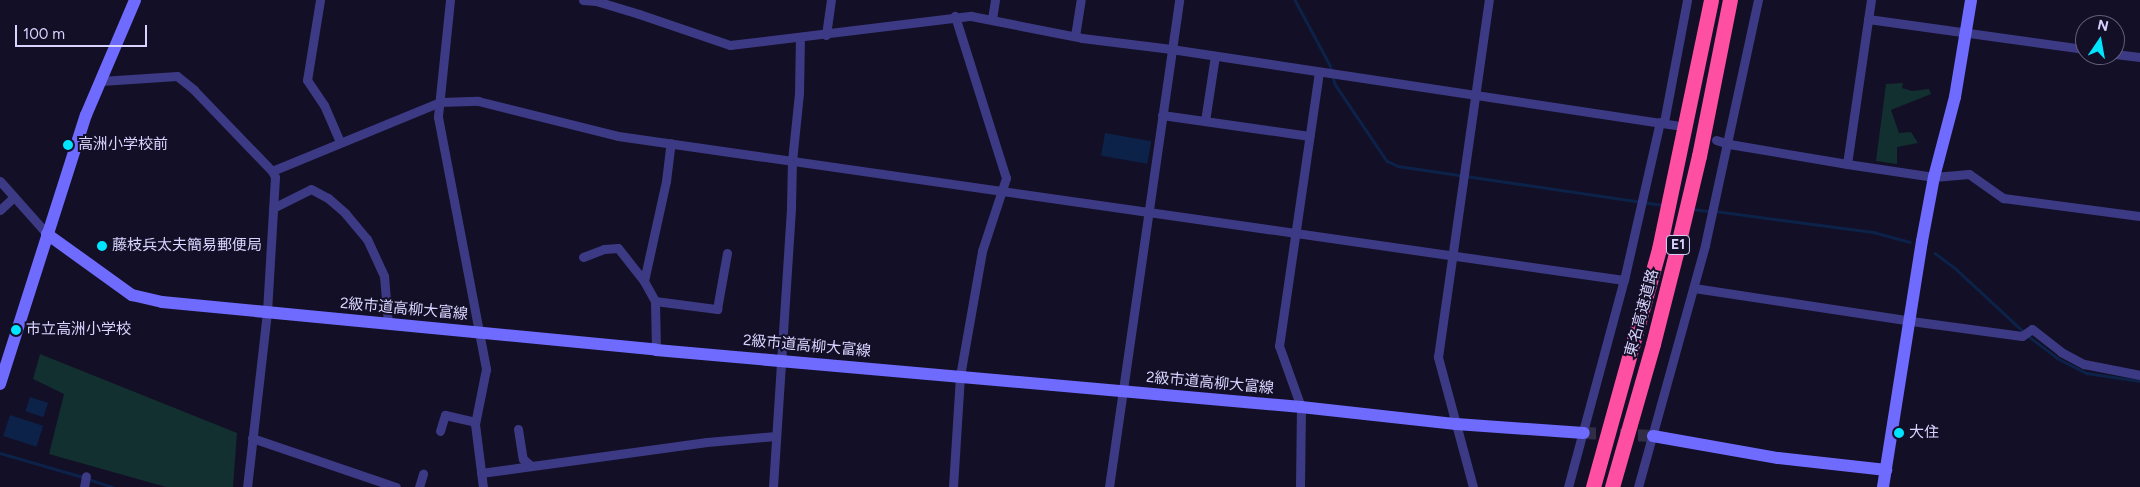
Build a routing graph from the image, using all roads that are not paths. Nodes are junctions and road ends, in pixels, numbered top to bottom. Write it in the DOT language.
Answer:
graph roads {
  1 [pos="135,0"];
  2 [pos="320,0"];
  3 [pos="450,0"];
  4 [pos="583,0"];
  5 [pos="831,0"];
  6 [pos="995,0"];
  7 [pos="1081,0"];
  8 [pos="1179,0"];
  9 [pos="1489,0"];
  10 [pos="1687,0"];
  11 [pos="1711,0"];
  12 [pos="1730,0"];
  13 [pos="1758,0"];
  14 [pos="1871,0"];
  15 [pos="1971,0"];
  16 [pos="955,16"];
  17 [pos="992,19"];
  18 [pos="1868,19"];
  19 [pos="1968,32"];
  20 [pos="826,35"];
  21 [pos="1075,36"];
  22 [pos="800,38"];
  23 [pos="2075,48"];
  24 [pos="1171,49"];
  25 [pos="2125,55"];
  26 [pos="1215,56"];
  27 [pos="2140,57"];
  28 [pos="1319,72"];
  29 [pos="102,81"];
  30 [pos="1476,94"];
  31 [pos="440,102"];
  32 [pos="1162,115"];
  33 [pos="1205,121"];
  34 [pos="1662,122"];
  35 [pos="1675,125"];
  36 [pos="1310,136"];
  37 [pos="1716,140"];
  38 [pos="340,142"];
  39 [pos="672,143"];
  40 [pos="1728,144"];
  41 [pos="792,161"];
  42 [pos="1847,164"];
  43 [pos="272,171"];
  44 [pos="1934,176"];
  45 [pos="0,181"];
  46 [pos="1000,192"];
  47 [pos="14,197"];
  48 [pos="273,208"];
  49 [pos="0,210"];
  50 [pos="1147,212"];
  51 [pos="2140,216"];
  52 [pos="1297,232"];
  53 [pos="47,234"];
  54 [pos="727,253"];
  55 [pos="1452,255"];
  56 [pos="583,257"];
  57 [pos="1624,280"];
  58 [pos="644,281"];
  59 [pos="1694,288"];
  60 [pos="655,301"];
  61 [pos="267,312"];
  62 [pos="1911,321"];
  63 [pos="388,324"];
  64 [pos="480,333"];
  65 [pos="656,350"];
  66 [pos="781,360"];
  67 [pos="2,369"];
  68 [pos="2140,375"];
  69 [pos="960,376"];
  70 [pos="0,384"];
  71 [pos="1122,392"];
  72 [pos="1300,407"];
  73 [pos="475,422"];
  74 [pos="1456,424"];
  75 [pos="518,429"];
  76 [pos="440,431"];
  77 [pos="1584,433"];
  78 [pos="776,436"];
  79 [pos="1653,436"];
  80 [pos="252,438"];
  81 [pos="530,465"];
  82 [pos="1886,470"];
  83 [pos="482,473"];
  84 [pos="423,474"];
  85 [pos="86,476"];
  86 [pos="84,487"];
  87 [pos="247,487"];
  88 [pos="396,487"];
  89 [pos="419,487"];
  90 [pos="483,487"];
  91 [pos="773,487"];
  92 [pos="953,487"];
  93 [pos="1109,487"];
  94 [pos="1300,487"];
  95 [pos="1473,487"];
  96 [pos="1568,487"];
  97 [pos="1594,487"];
  98 [pos="1612,487"];
  99 [pos="1638,487"];
  100 [pos="1883,487"];
  1 -- 29 [label="street"];
  2 -- 38 [label="street"];
  3 -- 31 [label="street"];
  4 -- 22 [label="street"];
  5 -- 20 [label="street"];
  6 -- 17 [label="street"];
  7 -- 21 [label="street"];
  8 -- 24 [label="street"];
  9 -- 30 [label="street"];
  10 -- 34 [label="street"];
  11 -- 97 [label="highway, 東名高速道路 / E1"];
  12 -- 98 [label="highway, 東名高速道路 / E1"];
  13 -- 40 [label="street"];
  14 -- 18 [label="street"];
  15 -- 19 [label="street"];
  16 -- 17 [label="street"];
  16 -- 20 [label="street"];
  16 -- 46 [label="street"];
  17 -- 21 [label="street"];
  18 -- 19 [label="street"];
  18 -- 42 [label="street"];
  19 -- 23 [label="street"];
  19 -- 44 [label="street"];
  20 -- 22 [label="street"];
  21 -- 24 [label="street"];
  22 -- 41 [label="street"];
  24 -- 26 [label="street"];
  24 -- 32 [label="street"];
  25 -- 27 [label="street"];
  26 -- 28 [label="street"];
  26 -- 33 [label="street"];
  28 -- 30 [label="street"];
  28 -- 36 [label="street"];
  29 -- 43 [label="street"];
  29 -- 53 [label="street"];
  30 -- 34 [label="street"];
  30 -- 55 [label="street"];
  31 -- 38 [label="street"];
  31 -- 39 [label="street"];
  31 -- 64 [label="street"];
  32 -- 33 [label="street"];
  32 -- 50 [label="street"];
  33 -- 36 [label="street"];
  34 -- 35 [label="street"];
  34 -- 57 [label="street"];
  36 -- 52 [label="street"];
  37 -- 40 [label="street"];
  38 -- 43 [label="street"];
  39 -- 41 [label="street"];
  39 -- 58 [label="street"];
  40 -- 42 [label="street"];
  40 -- 59 [label="street"];
  41 -- 46 [label="street"];
  41 -- 66 [label="street"];
  42 -- 44 [label="street"];
  43 -- 48 [label="street"];
  44 -- 51 [label="street"];
  44 -- 62 [label="street"];
  45 -- 47 [label="street"];
  46 -- 50 [label="street"];
  46 -- 69 [label="street"];
  47 -- 49 [label="street"];
  47 -- 53 [label="street"];
  48 -- 61 [label="street"];
  48 -- 63 [label="street"];
  50 -- 52 [label="street"];
  50 -- 71 [label="street"];
  52 -- 55 [label="street"];
  52 -- 72 [label="street"];
  53 -- 61 [label="street, 2級市道高柳大富線"];
  53 -- 67 [label="street"];
  54 -- 60 [label="street"];
  55 -- 57 [label="street"];
  55 -- 74 [label="street"];
  56 -- 58 [label="street"];
  57 -- 77 [label="street"];
  58 -- 60 [label="street"];
  59 -- 62 [label="street"];
  59 -- 79 [label="street"];
  60 -- 65 [label="street"];
  61 -- 63 [label="street, 2級市道高柳大富線"];
  61 -- 80 [label="street"];
  62 -- 68 [label="street"];
  62 -- 82 [label="street"];
  63 -- 64 [label="street, 2級市道高柳大富線"];
  64 -- 65 [label="street, 2級市道高柳大富線"];
  64 -- 73 [label="street"];
  65 -- 66 [label="street, 2級市道高柳大富線"];
  66 -- 69 [label="street, 2級市道高柳大富線"];
  66 -- 78 [label="street"];
  67 -- 70 [label="street"];
  69 -- 71 [label="street, 2級市道高柳大富線"];
  69 -- 92 [label="street"];
  71 -- 72 [label="street, 2級市道高柳大富線"];
  71 -- 93 [label="street"];
  72 -- 74 [label="street, 2級市道高柳大富線"];
  72 -- 94 [label="street"];
  73 -- 76 [label="street"];
  73 -- 83 [label="street"];
  74 -- 77 [label="street, 2級市道高柳大富線"];
  74 -- 95 [label="street"];
  75 -- 81 [label="street"];
  77 -- 96 [label="street"];
  78 -- 81 [label="street"];
  78 -- 91 [label="street"];
  79 -- 82 [label="street"];
  79 -- 99 [label="street"];
  80 -- 87 [label="street"];
  80 -- 88 [label="street"];
  81 -- 83 [label="street"];
  82 -- 100 [label="street"];
  83 -- 90 [label="street"];
  84 -- 89 [label="street"];
  85 -- 86 [label="street"];
}
